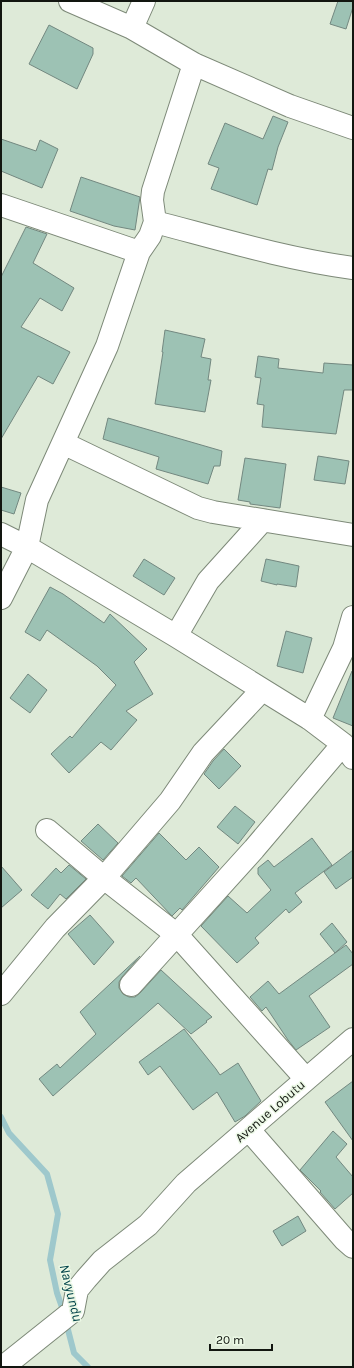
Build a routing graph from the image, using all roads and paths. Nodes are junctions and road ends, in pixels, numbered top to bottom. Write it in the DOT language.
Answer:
graph roads {
  1 [pos="70,1"];
  2 [pos="144,1"];
  3 [pos="132,28"];
  4 [pos="194,64"];
  5 [pos="353,128"];
  6 [pos="1,205"];
  7 [pos="155,222"];
  8 [pos="139,252"];
  9 [pos="353,268"];
  10 [pos="63,443"];
  11 [pos="263,520"];
  12 [pos="1,534"];
  13 [pos="353,535"];
  14 [pos="27,547"];
  15 [pos="1,598"];
  16 [pos="353,617"];
  17 [pos="176,636"];
  18 [pos="262,690"];
  19 [pos="310,719"];
  20 [pos="348,751"];
  21 [pos="47,830"];
  22 [pos="104,878"];
  23 [pos="177,934"];
  24 [pos="131,985"];
  25 [pos="1,994"];
  26 [pos="353,1039"];
  27 [pos="306,1079"];
  28 [pos="250,1130"];
  29 [pos="353,1247"];
  30 [pos="3,1367"];
  1 -- 3 [label="street"];
  2 -- 3 [label="street"];
  3 -- 4 [label="street"];
  4 -- 5 [label="street"];
  4 -- 7 [label="street"];
  6 -- 8 [label="street"];
  7 -- 8 [label="street"];
  7 -- 9 [label="street"];
  8 -- 10 [label="street"];
  10 -- 11 [label="street"];
  10 -- 14 [label="street"];
  11 -- 13 [label="street"];
  11 -- 17 [label="street"];
  12 -- 14 [label="street"];
  14 -- 15 [label="street"];
  14 -- 17 [label="street"];
  16 -- 19 [label="street"];
  17 -- 18 [label="street"];
  18 -- 19 [label="street"];
  18 -- 22 [label="street"];
  19 -- 20 [label="street"];
  20 -- 23 [label="street"];
  21 -- 22 [label="street"];
  22 -- 23 [label="street"];
  22 -- 25 [label="street"];
  23 -- 24 [label="street"];
  23 -- 27 [label="street"];
  26 -- 27 [label="street, Avenue Lobutu"];
  27 -- 28 [label="street, Avenue Lobutu"];
  28 -- 29 [label="street"];
  28 -- 30 [label="street, Avenue Lobutu"];
}
